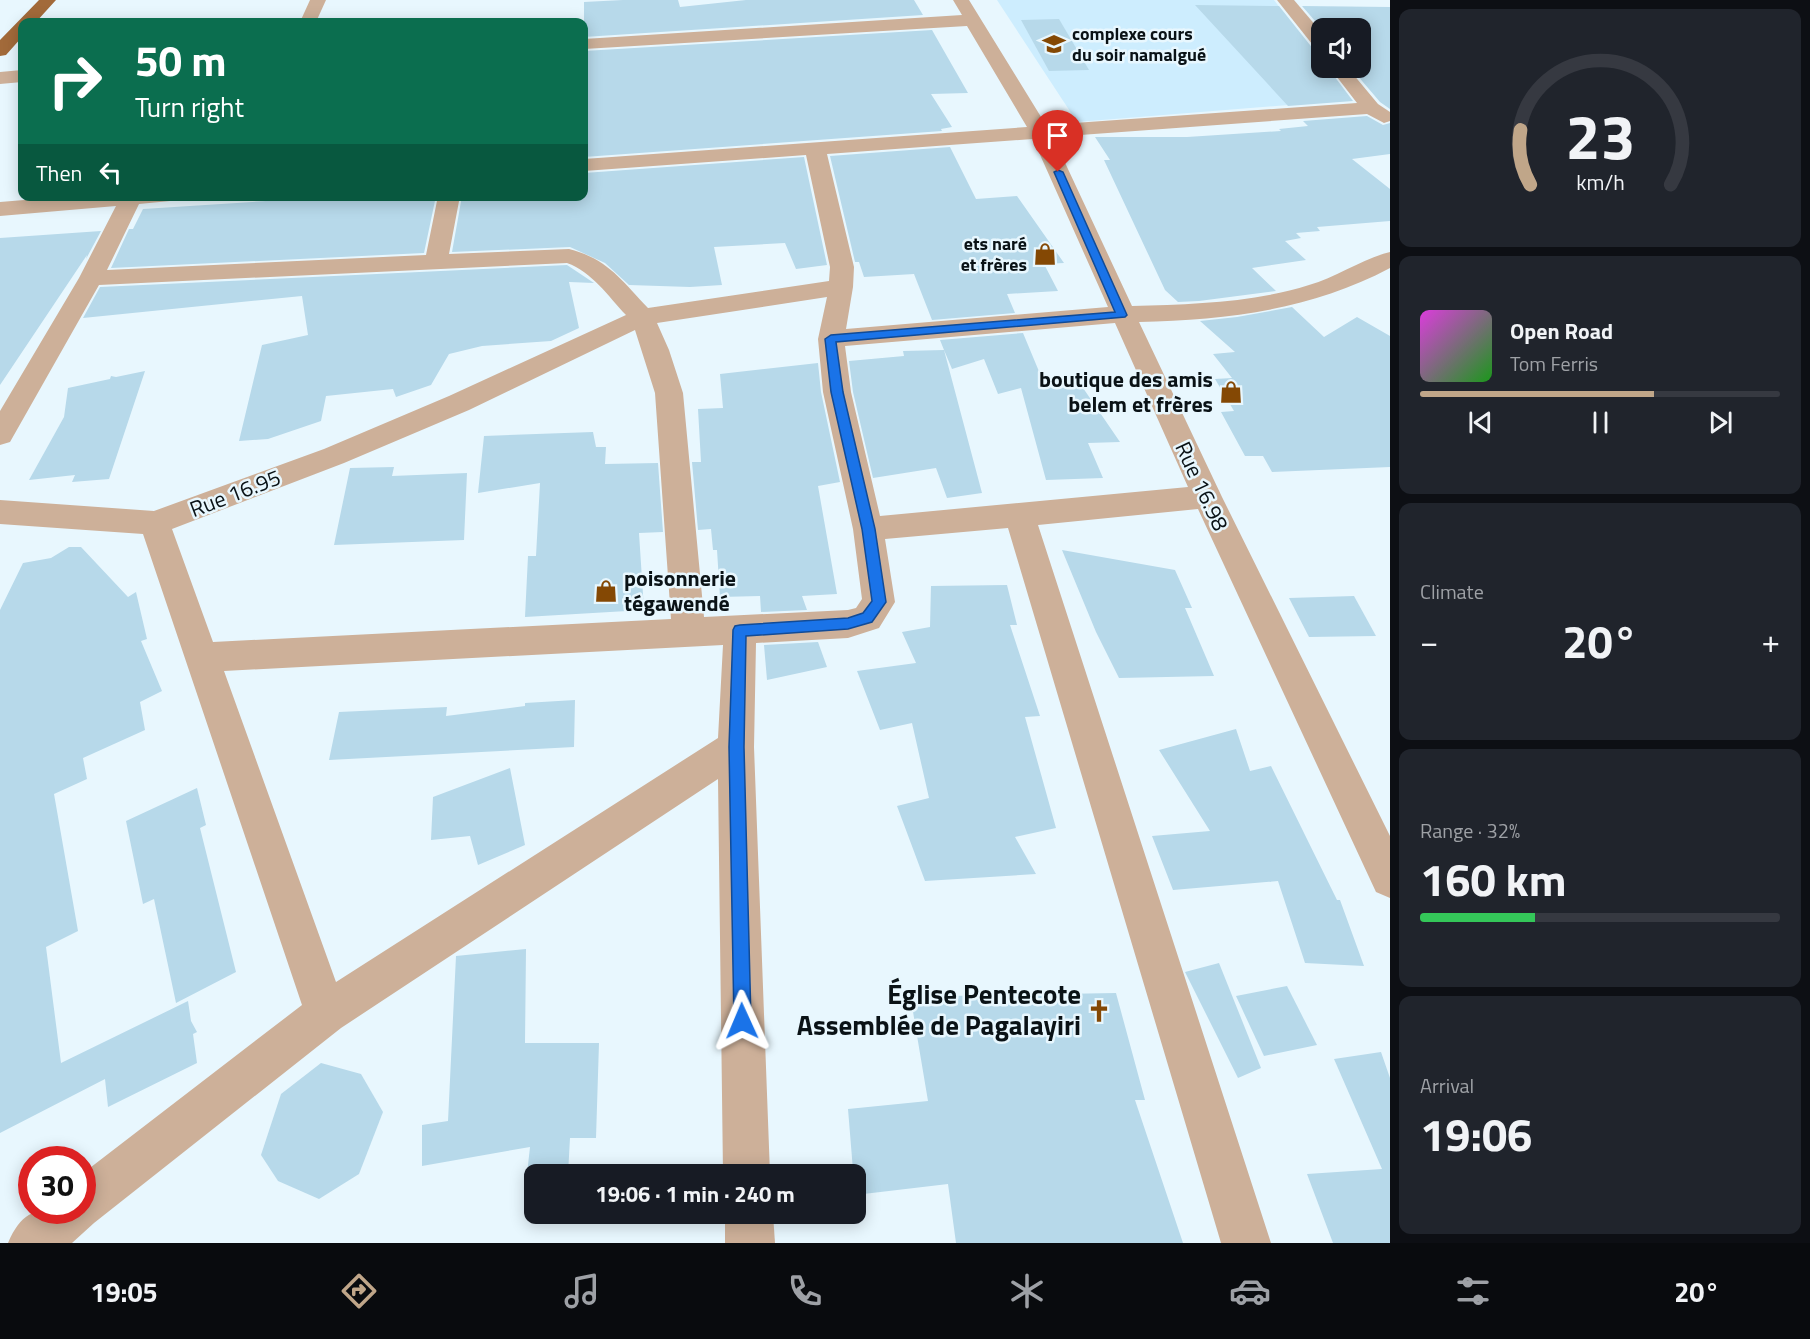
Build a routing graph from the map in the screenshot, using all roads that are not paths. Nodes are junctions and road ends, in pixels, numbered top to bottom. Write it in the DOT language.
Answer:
graph roads {
  1 [pos="48,0"];
  2 [pos="318,0"];
  3 [pos="961,0"];
  4 [pos="1286,0"];
  5 [pos="31,18"];
  6 [pos="310,18"];
  7 [pos="972,20"];
  8 [pos="18,31"];
  9 [pos="1311,31"];
  10 [pos="588,44"];
  11 [pos="0,51"];
  12 [pos="18,76"];
  13 [pos="0,78"];
  14 [pos="1347,78"];
  15 [pos="1371,108"];
  16 [pos="1390,121"];
  17 [pos="1040,132"];
  18 [pos="815,148"];
  19 [pos="588,165"];
  20 [pos="107,201"];
  21 [pos="130,201"];
  22 [pos="448,201"];
  23 [pos="0,210"];
  24 [pos="1390,259"];
  25 [pos="436,262"];
  26 [pos="91,278"];
  27 [pos="841,287"];
  28 [pos="1122,315"];
  29 [pos="642,317"];
  30 [pos="831,339"];
  31 [pos="0,435"];
  32 [pos="1207,497"];
  33 [pos="0,512"];
  34 [pos="1020,516"];
  35 [pos="155,523"];
  36 [pos="868,529"];
  37 [pos="740,630"];
  38 [pos="689,632"];
  39 [pos="201,657"];
  40 [pos="736,747"];
  41 [pos="1390,878"];
  42 [pos="326,1013"];
  43 [pos="747,1164"];
  44 [pos="96,1193"];
  45 [pos="57,1224"];
  46 [pos="749,1224"];
  47 [pos="33,1243"];
  48 [pos="750,1243"];
  49 [pos="1246,1243"];
  1 -- 5 [label="highway"];
  2 -- 6 [label="street"];
  3 -- 7 [label="street, Rue 16.98"];
  4 -- 9 [label="street"];
  7 -- 10 [label="street"];
  7 -- 17 [label="street, Rue 16.98"];
  8 -- 11 [label="highway"];
  12 -- 13 [label="street"];
  14 -- 15 [label="street"];
  15 -- 16 [label="street"];
  15 -- 17 [label="street"];
  17 -- 18 [label="street"];
  17 -- 28 [label="street, Rue 16.98"];
  18 -- 19 [label="street"];
  18 -- 27 [label="street"];
  20 -- 23 [label="street"];
  21 -- 26 [label="street"];
  22 -- 25 [label="street"];
  24 -- 28 [label="street"];
  25 -- 26 [label="street"];
  25 -- 29 [label="street"];
  26 -- 31 [label="street"];
  27 -- 29 [label="street, Rue 16.95"];
  27 -- 30 [label="street"];
  28 -- 30 [label="street"];
  28 -- 32 [label="street, Rue 16.98"];
  29 -- 35 [label="street, Rue 16.95"];
  29 -- 38 [label="street"];
  30 -- 36 [label="street"];
  32 -- 34 [label="street"];
  32 -- 41 [label="street, Rue 16.98"];
  33 -- 35 [label="street, Rue 16.95"];
  34 -- 36 [label="street"];
  34 -- 49 [label="street"];
  35 -- 39 [label="street"];
  36 -- 37 [label="street"];
  37 -- 38 [label="street"];
  37 -- 40 [label="street"];
  38 -- 39 [label="street"];
  39 -- 42 [label="street"];
  40 -- 42 [label="street"];
  40 -- 43 [label="street"];
  42 -- 44 [label="street"];
  45 -- 47 [label="street"];
  46 -- 48 [label="street"];
}
